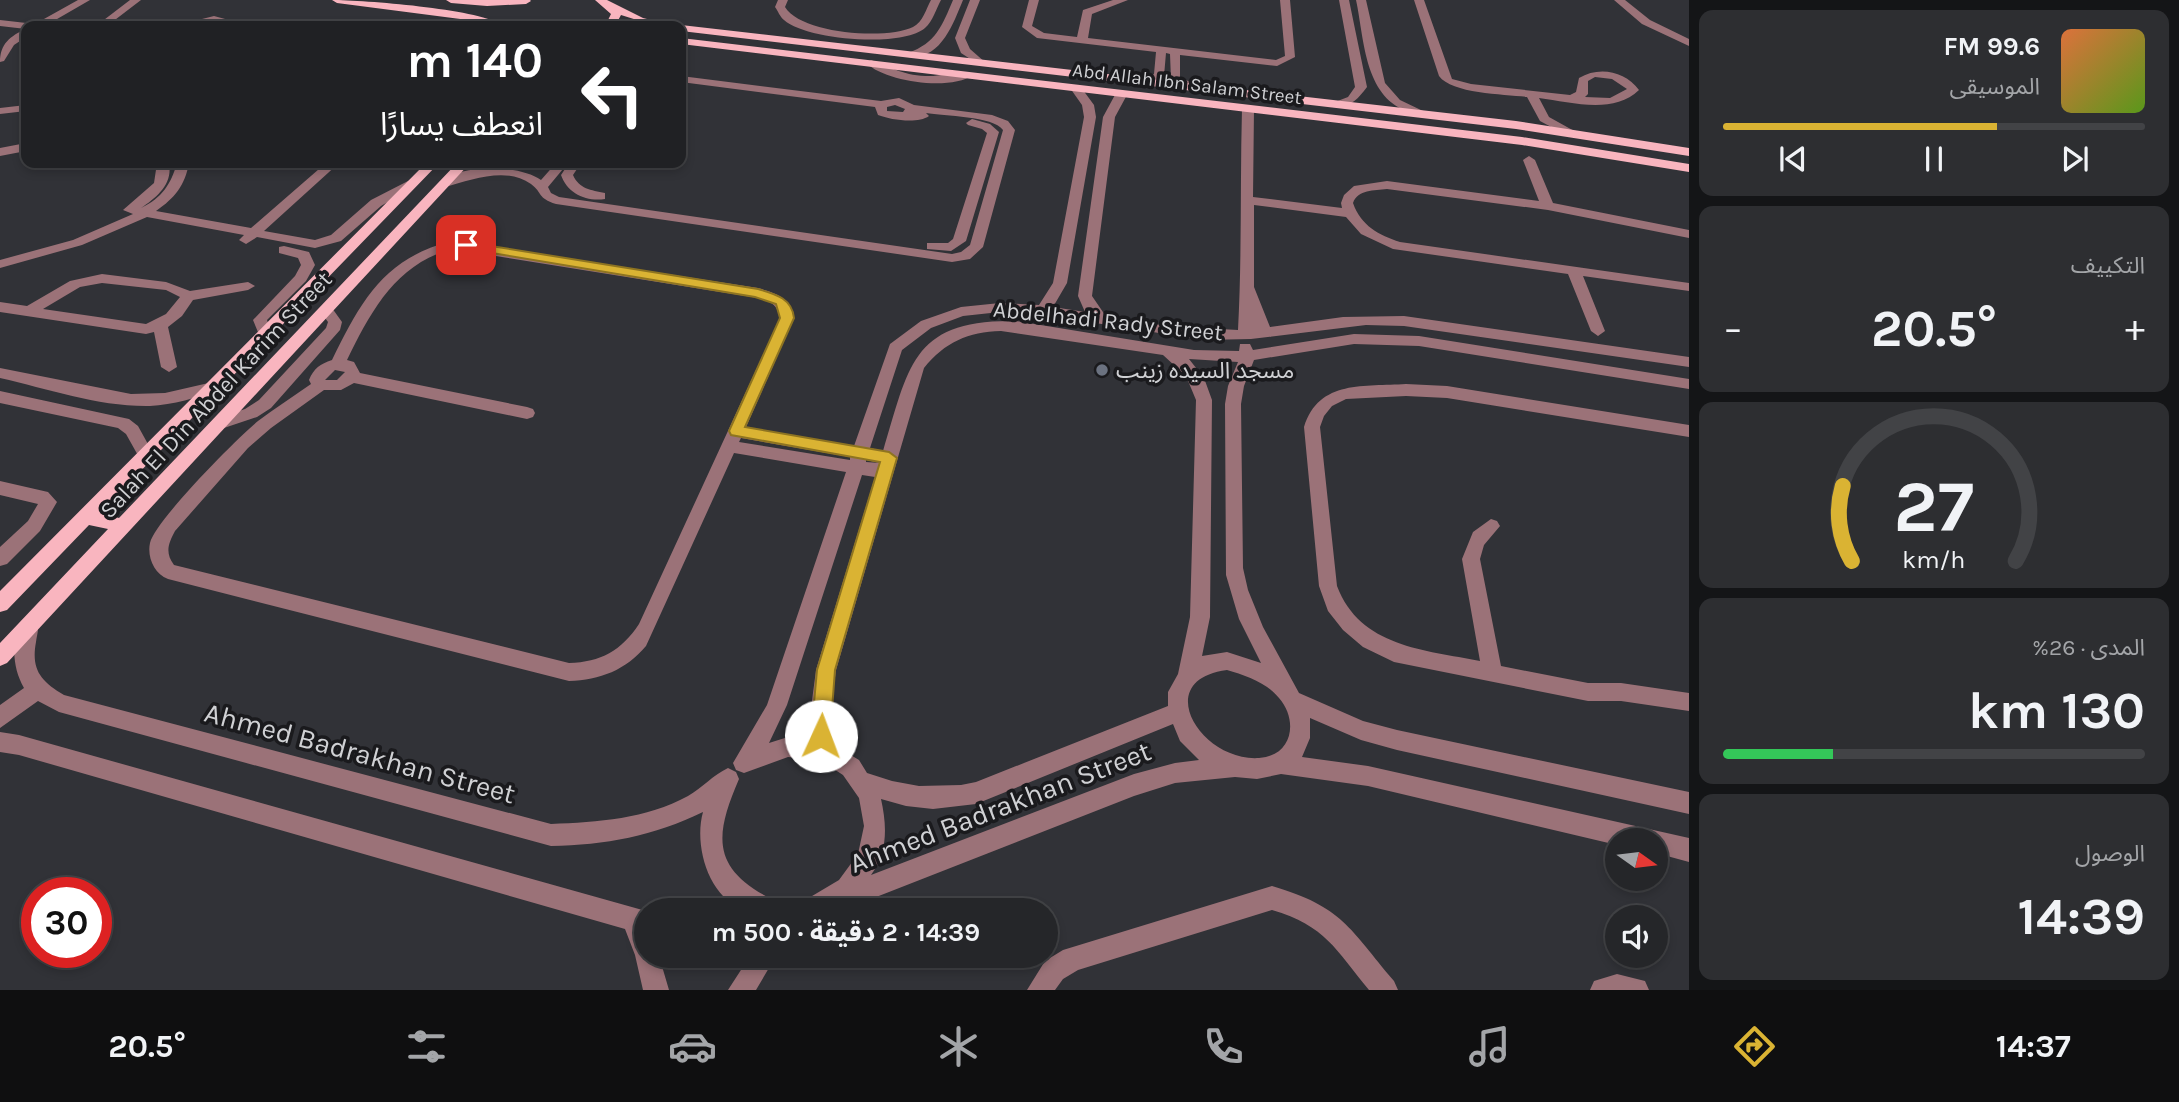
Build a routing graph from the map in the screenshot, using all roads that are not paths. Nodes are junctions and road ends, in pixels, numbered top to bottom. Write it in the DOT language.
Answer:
graph roads {
  1 [pos="85,0"];
  2 [pos="136,0"];
  3 [pos="149,0"];
  4 [pos="337,0"];
  5 [pos="451,0"];
  6 [pos="527,0"];
  7 [pos="792,0"];
  8 [pos="936,0"];
  9 [pos="958,0"];
  10 [pos="975,0"];
  11 [pos="1034,0"];
  12 [pos="1123,0"];
  13 [pos="1286,0"];
  14 [pos="1344,0"];
  15 [pos="1361,0"];
  16 [pos="1419,0"];
  17 [pos="1619,0"];
  18 [pos="463,2"];
  19 [pos="606,3"];
  20 [pos="783,5"];
  21 [pos="451,14"];
  22 [pos="47,21"];
  23 [pos="109,21"];
  24 [pos="122,21"];
  25 [pos="204,21"];
  26 [pos="223,21"];
  27 [pos="479,21"];
  28 [pos="498,21"];
  29 [pos="613,21"];
  30 [pos="648,21"];
  31 [pos="1348,21"];
  32 [pos="0,23"];
  33 [pos="1366,23"];
  34 [pos="686,28"];
  35 [pos="21,29"];
  36 [pos="21,29"];
  37 [pos="21,30"];
  38 [pos="0,35"];
  39 [pos="1082,41"];
  40 [pos="686,42"];
  41 [pos="1689,43"];
  42 [pos="1161,50"];
  43 [pos="1175,52"];
  44 [pos="912,55"];
  45 [pos="0,60"];
  46 [pos="871,63"];
  47 [pos="981,63"];
  48 [pos="1002,65"];
  49 [pos="895,75"];
  50 [pos="968,75"];
  51 [pos="926,79"];
  52 [pos="997,79"];
  53 [pos="1146,82"];
  54 [pos="686,83"];
  55 [pos="1192,87"];
  56 [pos="1076,88"];
  57 [pos="1122,93"];
  58 [pos="1525,94"];
  59 [pos="1571,99"];
  60 [pos="1339,104"];
  61 [pos="884,106"];
  62 [pos="21,108"];
  63 [pos="1243,108"];
  64 [pos="909,109"];
  65 [pos="0,111"];
  66 [pos="1419,113"];
  67 [pos="1516,125"];
  68 [pos="1570,132"];
  69 [pos="21,140"];
  70 [pos="0,144"];
  71 [pos="21,148"];
  72 [pos="0,152"];
  73 [pos="1689,152"];
  74 [pos="1530,160"];
  75 [pos="163,168"];
  76 [pos="182,168"];
  77 [pos="327,168"];
  78 [pos="428,168"];
  79 [pos="459,168"];
  80 [pos="480,168"];
  81 [pos="493,168"];
  82 [pos="501,168"];
  83 [pos="555,168"];
  84 [pos="564,168"];
  85 [pos="567,168"];
  86 [pos="1689,168"];
  87 [pos="980,175"];
  88 [pos="996,177"];
  89 [pos="445,183"];
  90 [pos="412,184"];
  91 [pos="542,187"];
  92 [pos="975,191"];
  93 [pos="992,194"];
  94 [pos="1247,200"];
  95 [pos="1548,206"];
  96 [pos="1349,213"];
  97 [pos="135,215"];
  98 [pos="720,219"];
  99 [pos="1689,234"];
  100 [pos="248,238"];
  101 [pos="0,254"];
  102 [pos="0,264"];
  103 [pos="1573,269"];
  104 [pos="248,286"];
  105 [pos="1249,286"];
  106 [pos="1689,287"];
  107 [pos="187,296"];
  108 [pos="0,307"];
  109 [pos="981,307"];
  110 [pos="31,311"];
  111 [pos="327,311"];
  112 [pos="1042,311"];
  113 [pos="1102,321"];
  114 [pos="160,325"];
  115 [pos="990,325"];
  116 [pos="1598,331"];
  117 [pos="1264,332"];
  118 [pos="265,334"];
  119 [pos="1239,335"];
  120 [pos="1169,341"];
  121 [pos="1248,356"];
  122 [pos="1689,362"];
  123 [pos="169,367"];
  124 [pos="297,369"];
  125 [pos="0,373"];
  126 [pos="326,374"];
  127 [pos="351,377"];
  128 [pos="1689,384"];
  129 [pos="213,387"];
  130 [pos="0,397"];
  131 [pos="123,397"];
  132 [pos="527,412"];
  133 [pos="102,417"];
  134 [pos="221,424"];
  135 [pos="1689,431"];
  136 [pos="733,439"];
  137 [pos="146,455"];
  138 [pos="856,459"];
  139 [pos="887,465"];
  140 [pos="0,488"];
  141 [pos="86,517"];
  142 [pos="124,526"];
  143 [pos="1491,526"];
  144 [pos="0,558"];
  145 [pos="0,604"];
  146 [pos="29,626"];
  147 [pos="0,657"];
  148 [pos="1188,673"];
  149 [pos="1493,675"];
  150 [pos="37,691"];
  151 [pos="1289,695"];
  152 [pos="1689,703"];
  153 [pos="1178,712"];
  154 [pos="0,718"];
  155 [pos="0,742"];
  156 [pos="824,751"];
  157 [pos="1282,764"];
  158 [pos="1233,767"];
  159 [pos="736,771"];
  160 [pos="864,782"];
  161 [pos="1686,801"];
  162 [pos="1605,831"];
  163 [pos="1668,845"];
  164 [pos="1689,850"];
  165 [pos="744,898"];
  166 [pos="833,898"];
  167 [pos="841,898"];
  168 [pos="634,920"];
  169 [pos="651,968"];
  170 [pos="756,968"];
  171 [pos="656,990"];
  172 [pos="741,990"];
  173 [pos="1040,990"];
  174 [pos="1385,990"];
  175 [pos="1603,990"];
  176 [pos="1636,990"];
  1 -- 22 [label="street"];
  2 -- 23 [label="street"];
  3 -- 24 [label="street"];
  4 -- 21 [label="main road"];
  5 -- 18 [label="main road"];
  6 -- 18 [label="main road"];
  6 -- 28 [label="main road"];
  7 -- 20 [label="street"];
  8 -- 20 [label="street"];
  9 -- 44 [label="street"];
  10 -- 47 [label="street"];
  11 -- 39 [label="street"];
  12 -- 39 [label="street"];
  13 -- 43 [label="street"];
  14 -- 31 [label="street"];
  15 -- 33 [label="street"];
  16 -- 58 [label="street"];
  17 -- 41 [label="street"];
  18 -- 21 [label="main road"];
  19 -- 29 [label="main road"];
  19 -- 30 [label="main road"];
  21 -- 27 [label="main road"];
  25 -- 26 [label="street"];
  31 -- 33 [label="street"];
  31 -- 60 [label="street"];
  32 -- 35 [label="street"];
  33 -- 66 [label="street"];
  34 -- 44 [label="main road, Abd Allah Ibn Salam Street"];
  36 -- 38 [label="street"];
  37 -- 45 [label="street"];
  39 -- 42 [label="street"];
  40 -- 46 [label="main road, Abd Allah Ibn Salam Street"];
  42 -- 43 [label="street"];
  42 -- 53 [label="street"];
  43 -- 55 [label="street"];
  44 -- 47 [label="main road, Abd Allah Ibn Salam Street"];
  46 -- 49 [label="street"];
  46 -- 50 [label="main road, Abd Allah Ibn Salam Street"];
  47 -- 48 [label="main road, Abd Allah Ibn Salam Street"];
  48 -- 52 [label="main road"];
  48 -- 53 [label="main road, Abd Allah Ibn Salam Street"];
  49 -- 51 [label="street"];
  49 -- 61 [label="street"];
  50 -- 51 [label="street"];
  50 -- 52 [label="main road, Abd Allah Ibn Salam Street"];
  51 -- 64 [label="street"];
  52 -- 56 [label="main road, Abd Allah Ibn Salam Street"];
  53 -- 55 [label="main road, Abd Allah Ibn Salam Street"];
  54 -- 61 [label="street"];
  55 -- 60 [label="main road, Abd Allah Ibn Salam Street"];
  56 -- 57 [label="main road, Abd Allah Ibn Salam Street"];
  56 -- 112 [label="street"];
  57 -- 63 [label="main road, Abd Allah Ibn Salam Street"];
  57 -- 113 [label="street"];
  58 -- 59 [label="street"];
  58 -- 67 [label="street"];
  58 -- 68 [label="street"];
  59 -- 59 [label="street"];
  60 -- 66 [label="main road, Abd Allah Ibn Salam Street"];
  61 -- 64 [label="street"];
  62 -- 65 [label="street"];
  63 -- 86 [label="main road, Abd Allah Ibn Salam Street"];
  63 -- 94 [label="street"];
  64 -- 87 [label="street"];
  64 -- 88 [label="street"];
  66 -- 67 [label="main road, Abd Allah Ibn Salam Street"];
  67 -- 68 [label="main road, Abd Allah Ibn Salam Street"];
  68 -- 73 [label="main road, Abd Allah Ibn Salam Street"];
  69 -- 70 [label="street"];
  71 -- 72 [label="street"];
  74 -- 95 [label="street"];
  75 -- 97 [label="street"];
  76 -- 97 [label="street"];
  77 -- 100 [label="street"];
  78 -- 90 [label="main road, Salah El Din Abdel Karim Street"];
  79 -- 89 [label="main road, Salah El Din Abdel Karim Street"];
  80 -- 89 [label="street"];
  81 -- 91 [label="street"];
  82 -- 83 [label="street"];
  84 -- 91 [label="street"];
  85 -- 98 [label="street"];
  87 -- 88 [label="street"];
  87 -- 92 [label="street"];
  88 -- 93 [label="street"];
  89 -- 111 [label="main road, Salah El Din Abdel Karim Street"];
  90 -- 100 [label="street"];
  90 -- 118 [label="main road, Salah El Din Abdel Karim Street"];
  91 -- 98 [label="street"];
  92 -- 93 [label="street"];
  92 -- 98 [label="street"];
  93 -- 98 [label="street"];
  94 -- 96 [label="street"];
  94 -- 105 [label="street"];
  95 -- 96 [label="street"];
  95 -- 99 [label="street"];
  96 -- 103 [label="street"];
  97 -- 100 [label="street"];
  97 -- 101 [label="street"];
  97 -- 102 [label="street"];
  100 -- 118 [label="street"];
  103 -- 106 [label="street"];
  103 -- 116 [label="street"];
  104 -- 107 [label="street"];
  105 -- 117 [label="street"];
  105 -- 119 [label="street"];
  107 -- 110 [label="street"];
  107 -- 114 [label="street"];
  108 -- 110 [label="street"];
  109 -- 112 [label="street, Abdelhadi Rady Street"];
  109 -- 115 [label="street"];
  109 -- 138 [label="street, Abdelhadi Rady Street"];
  110 -- 114 [label="street"];
  111 -- 124 [label="street"];
  111 -- 134 [label="main road, Salah El Din Abdel Karim Street"];
  112 -- 113 [label="street, Abdelhadi Rady Street"];
  113 -- 120 [label="street, Abdelhadi Rady Street"];
  114 -- 123 [label="street"];
  115 -- 120 [label="street, Abdelhadi Rady Street"];
  115 -- 139 [label="street, Abdelhadi Rady Street"];
  117 -- 119 [label="street, Abdelhadi Rady Street"];
  117 -- 122 [label="street, Abdelhadi Rady Street"];
  118 -- 129 [label="main road, Salah El Din Abdel Karim Street"];
  119 -- 120 [label="street, Abdelhadi Rady Street"];
  119 -- 121 [label="street"];
  120 -- 121 [label="street, Abdelhadi Rady Street"];
  120 -- 148 [label="street"];
  121 -- 128 [label="street, Abdelhadi Rady Street"];
  121 -- 151 [label="street"];
  124 -- 126 [label="street"];
  124 -- 134 [label="street"];
  125 -- 131 [label="street"];
  126 -- 127 [label="street"];
  126 -- 127 [label="street"];
  126 -- 136 [label="street"];
  126 -- 136 [label="street"];
  127 -- 132 [label="street"];
  129 -- 131 [label="street"];
  129 -- 137 [label="main road, Salah El Din Abdel Karim Street"];
  130 -- 133 [label="street"];
  131 -- 133 [label="street"];
  133 -- 137 [label="street"];
  134 -- 142 [label="main road, Salah El Din Abdel Karim Street"];
  135 -- 149 [label="street"];
  136 -- 138 [label="street"];
  137 -- 141 [label="main road, Salah El Din Abdel Karim Street"];
  138 -- 139 [label="street"];
  138 -- 159 [label="street, Abdelhadi Rady Street"];
  139 -- 156 [label="street, Abdelhadi Rady Street"];
  140 -- 144 [label="street"];
  141 -- 142 [label="main road"];
  141 -- 145 [label="main road, Salah El Din Abdel Karim Street"];
  142 -- 146 [label="main road, Salah El Din Abdel Karim Street"];
  143 -- 149 [label="street"];
  146 -- 147 [label="main road, Salah El Din Abdel Karim Street"];
  146 -- 150 [label="street"];
  148 -- 151 [label="street"];
  148 -- 153 [label="street"];
  149 -- 152 [label="street"];
  150 -- 154 [label="street"];
  150 -- 159 [label="street, Ahmed Badrakhan Street"];
  151 -- 157 [label="street"];
  151 -- 161 [label="street"];
  153 -- 158 [label="street"];
  153 -- 160 [label="street, Ahmed Badrakhan Street"];
  155 -- 168 [label="street"];
  156 -- 159 [label="street"];
  156 -- 160 [label="street"];
  157 -- 158 [label="street"];
  157 -- 162 [label="street"];
  158 -- 167 [label="street, Ahmed Badrakhan Street"];
  159 -- 165 [label="street"];
  160 -- 166 [label="street"];
  163 -- 164 [label="street"];
  169 -- 171 [label="street"];
  170 -- 172 [label="street"];
  173 -- 174 [label="street"];
  175 -- 176 [label="street"];
}
